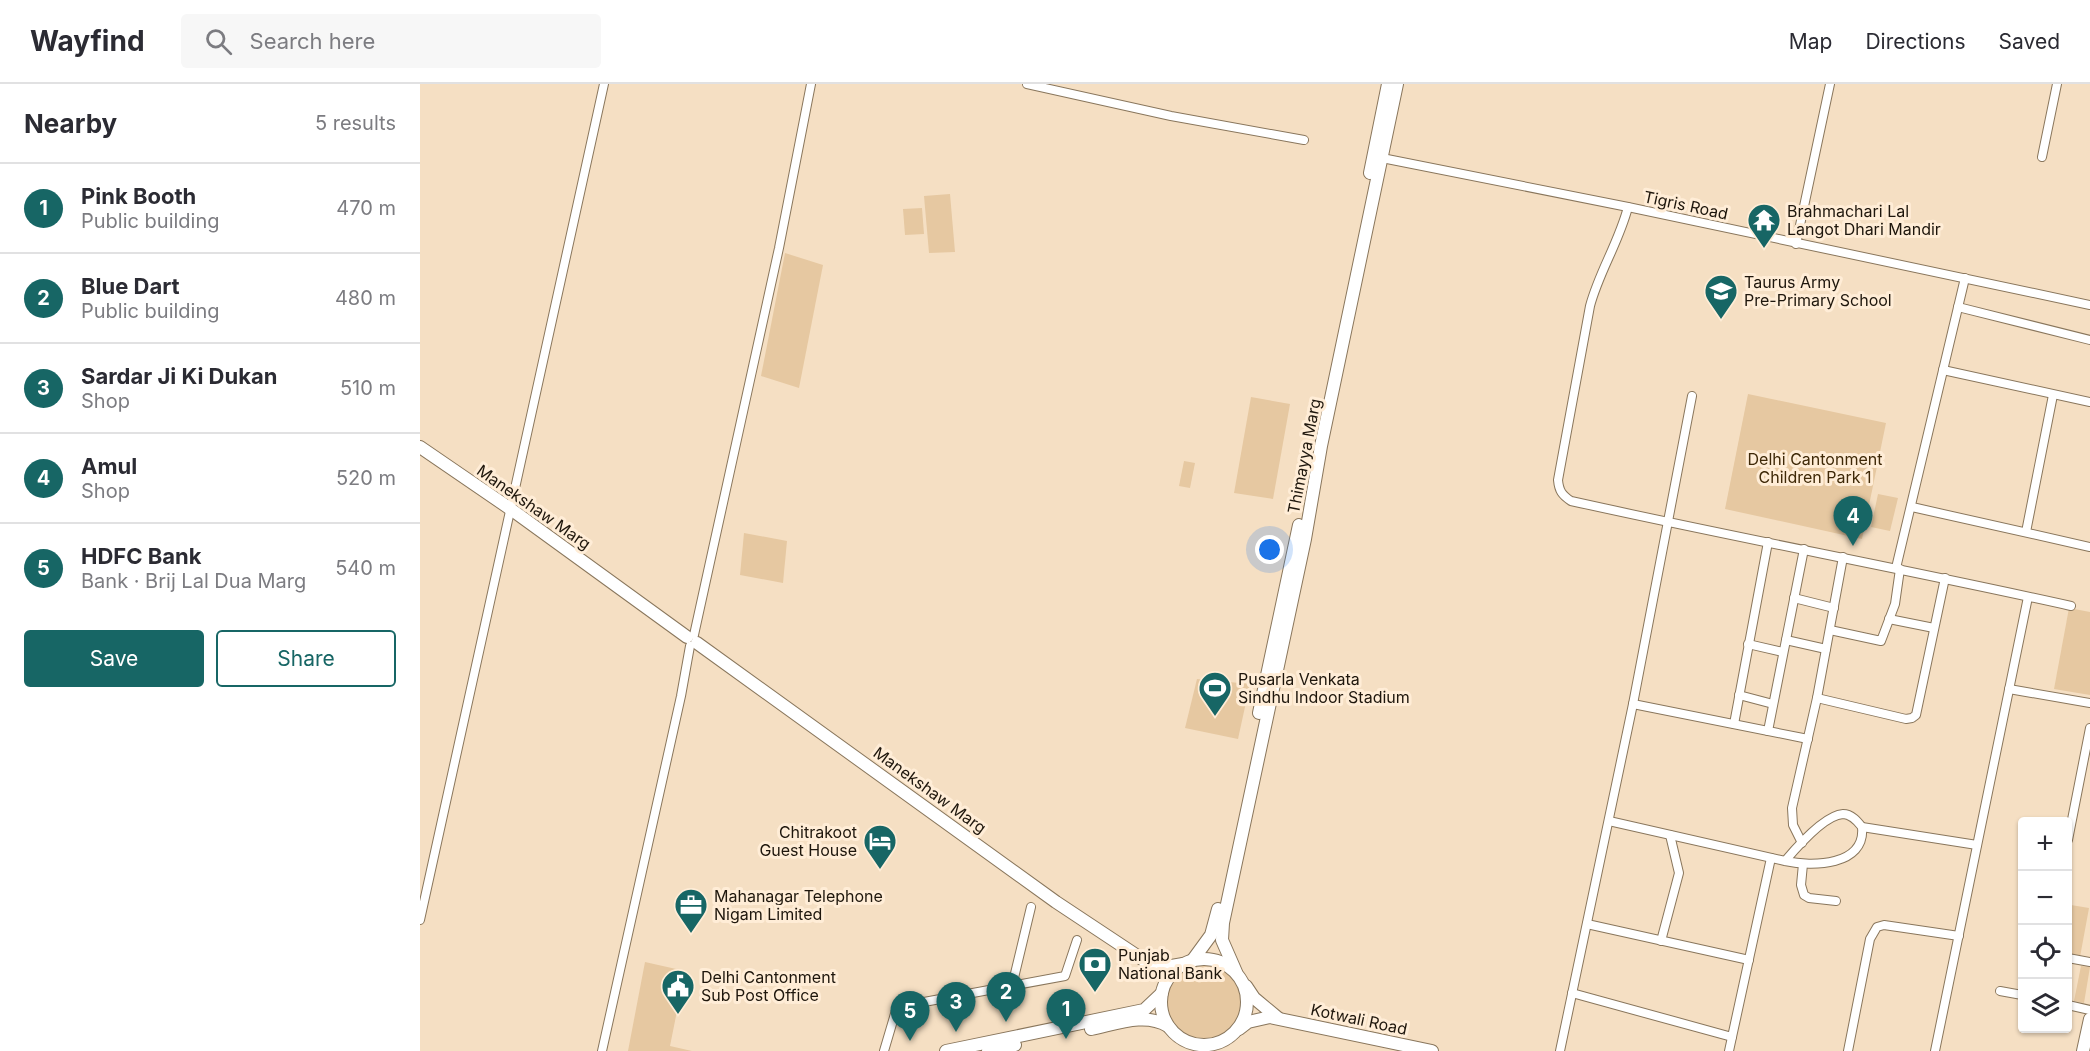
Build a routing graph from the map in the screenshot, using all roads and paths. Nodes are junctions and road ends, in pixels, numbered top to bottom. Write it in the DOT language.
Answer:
graph roads {
  1 [pos="604,84"];
  2 [pos="811,84"];
  3 [pos="1028,84"];
  4 [pos="1388,84"];
  5 [pos="1397,84"];
  6 [pos="1830,84"];
  7 [pos="2057,84"];
  8 [pos="1304,140"];
  9 [pos="2042,157"];
  10 [pos="1382,158"];
  11 [pos="1628,207"];
  12 [pos="1796,244"];
  13 [pos="1965,278"];
  14 [pos="2090,305"];
  15 [pos="1958,307"];
  16 [pos="2090,340"];
  17 [pos="1943,370"];
  18 [pos="2053,395"];
  19 [pos="1692,396"];
  20 [pos="2090,402"];
  21 [pos="420,447"];
  22 [pos="1912,507"];
  23 [pos="512,510"];
  24 [pos="1668,523"];
  25 [pos="2026,532"];
  26 [pos="1301,539"];
  27 [pos="1768,542"];
  28 [pos="2090,547"];
  29 [pos="1804,549"];
  30 [pos="1843,557"];
  31 [pos="1898,568"];
  32 [pos="1945,579"];
  33 [pos="2028,597"];
  34 [pos="1794,598"];
  35 [pos="2071,606"];
  36 [pos="1834,608"];
  37 [pos="1889,619"];
  38 [pos="1935,628"];
  39 [pos="1830,630"];
  40 [pos="692,640"];
  41 [pos="1786,640"];
  42 [pos="1748,644"];
  43 [pos="1826,649"];
  44 [pos="1783,652"];
  45 [pos="2009,689"];
  46 [pos="1739,695"];
  47 [pos="1817,698"];
  48 [pos="2090,703"];
  49 [pos="1633,704"];
  50 [pos="1773,704"];
  51 [pos="1734,724"];
  52 [pos="2090,728"];
  53 [pos="1768,731"];
  54 [pos="1808,739"];
  55 [pos="2072,820"];
  56 [pos="1608,821"];
  57 [pos="1862,827"];
  58 [pos="1670,835"];
  59 [pos="1802,843"];
  60 [pos="1977,845"];
  61 [pos="1771,858"];
  62 [pos="1785,861"];
  63 [pos="1803,864"];
  64 [pos="1836,901"];
  65 [pos="1031,907"];
  66 [pos="420,920"];
  67 [pos="1587,924"];
  68 [pos="1959,936"];
  69 [pos="1077,940"];
  70 [pos="1661,941"];
  71 [pos="2072,959"];
  72 [pos="1749,960"];
  73 [pos="1145,962"];
  74 [pos="1187,962"];
  75 [pos="2090,962"];
  76 [pos="1238,976"];
  77 [pos="1012,986"];
  78 [pos="1163,990"];
  79 [pos="2000,991"];
  80 [pos="1572,993"];
  81 [pos="2018,994"];
  82 [pos="2072,1006"];
  83 [pos="2090,1010"];
  84 [pos="1145,1014"];
  85 [pos="1279,1019"];
  86 [pos="2090,1019"];
  87 [pos="1168,1026"];
  88 [pos="1237,1030"];
  89 [pos="1732,1037"];
  90 [pos="1218,1043"];
  91 [pos="1191,1047"];
  92 [pos="602,1051"];
  93 [pos="884,1051"];
  94 [pos="946,1051"];
  95 [pos="988,1051"];
  96 [pos="1206,1051"];
  97 [pos="1432,1051"];
  98 [pos="1560,1051"];
  99 [pos="1729,1051"];
  100 [pos="1848,1051"];
  101 [pos="1935,1051"];
  102 [pos="2083,1051"];
  1 -- 23 [label="street"];
  2 -- 40 [label="street"];
  3 -- 8 [label="street"];
  4 -- 26 [label="street, Thimayya Marg"];
  5 -- 10 [label="street, Thimayya Marg"];
  6 -- 12 [label="street"];
  7 -- 9 [label="street"];
  10 -- 11 [label="street, Tigris Road"];
  10 -- 26 [label="street, Thimayya Marg"];
  11 -- 12 [label="street, Tigris Road"];
  11 -- 24 [label="street"];
  12 -- 13 [label="street, Tigris Road"];
  13 -- 14 [label="street, Tigris Road"];
  13 -- 15 [label="street"];
  15 -- 16 [label="street"];
  15 -- 17 [label="street"];
  17 -- 18 [label="street"];
  17 -- 22 [label="street"];
  18 -- 20 [label="street"];
  18 -- 25 [label="street"];
  19 -- 24 [label="street"];
  21 -- 23 [label="street, Manekshaw Marg"];
  22 -- 25 [label="street"];
  22 -- 31 [label="street"];
  23 -- 40 [label="street, Manekshaw Marg"];
  23 -- 66 [label="street"];
  24 -- 27 [label="street"];
  24 -- 49 [label="street"];
  25 -- 28 [label="street"];
  26 -- 74 [label="street, Thimayya Marg"];
  26 -- 76 [label="street, Thimayya Marg"];
  27 -- 29 [label="street"];
  27 -- 42 [label="street"];
  29 -- 30 [label="street"];
  29 -- 34 [label="street"];
  30 -- 31 [label="street"];
  30 -- 36 [label="street"];
  31 -- 32 [label="street"];
  31 -- 37 [label="street"];
  32 -- 33 [label="street"];
  32 -- 38 [label="street"];
  33 -- 35 [label="street"];
  33 -- 45 [label="street"];
  34 -- 36 [label="street"];
  34 -- 41 [label="street"];
  36 -- 39 [label="street"];
  37 -- 38 [label="street"];
  37 -- 39 [label="street"];
  38 -- 47 [label="street"];
  39 -- 43 [label="street"];
  40 -- 73 [label="street, Manekshaw Marg"];
  40 -- 92 [label="street"];
  41 -- 43 [label="street"];
  41 -- 44 [label="street"];
  42 -- 44 [label="street"];
  42 -- 46 [label="street"];
  43 -- 47 [label="street"];
  44 -- 50 [label="street"];
  45 -- 48 [label="street"];
  45 -- 60 [label="street"];
  46 -- 50 [label="street"];
  46 -- 51 [label="street"];
  47 -- 54 [label="street"];
  49 -- 51 [label="street"];
  49 -- 56 [label="street"];
  50 -- 53 [label="street"];
  51 -- 53 [label="street"];
  52 -- 55 [label="street"];
  53 -- 54 [label="street"];
  54 -- 59 [label="street"];
  56 -- 58 [label="street"];
  56 -- 67 [label="street"];
  57 -- 59 [label="street"];
  57 -- 60 [label="street"];
  57 -- 63 [label="street"];
  58 -- 61 [label="street"];
  58 -- 70 [label="street"];
  59 -- 62 [label="street"];
  60 -- 68 [label="street"];
  61 -- 62 [label="street"];
  61 -- 72 [label="street"];
  62 -- 63 [label="street"];
  63 -- 64 [label="street"];
  65 -- 77 [label="street"];
  67 -- 70 [label="street"];
  67 -- 80 [label="street"];
  68 -- 100 [label="street"];
  68 -- 101 [label="street"];
  69 -- 77 [label="street"];
  70 -- 72 [label="street"];
  71 -- 75 [label="street"];
  72 -- 89 [label="street"];
  73 -- 74 [label="street, Manekshaw Marg"];
  73 -- 78 [label="street, Manekshaw Marg"];
  74 -- 76 [label="street"];
  74 -- 78 [label="street"];
  76 -- 85 [label="street"];
  76 -- 88 [label="street"];
  77 -- 93 [label="street"];
  78 -- 84 [label="street"];
  78 -- 87 [label="street"];
  79 -- 81 [label="street"];
  80 -- 89 [label="street"];
  80 -- 98 [label="street"];
  82 -- 83 [label="street"];
  84 -- 87 [label="street"];
  84 -- 94 [label="street"];
  84 -- 95 [label="street"];
  85 -- 88 [label="street"];
  85 -- 97 [label="street, Kotwali Road"];
  86 -- 102 [label="street"];
  87 -- 91 [label="street"];
  88 -- 90 [label="street"];
  89 -- 99 [label="street"];
  90 -- 91 [label="street"];
  90 -- 96 [label="street"];
}
